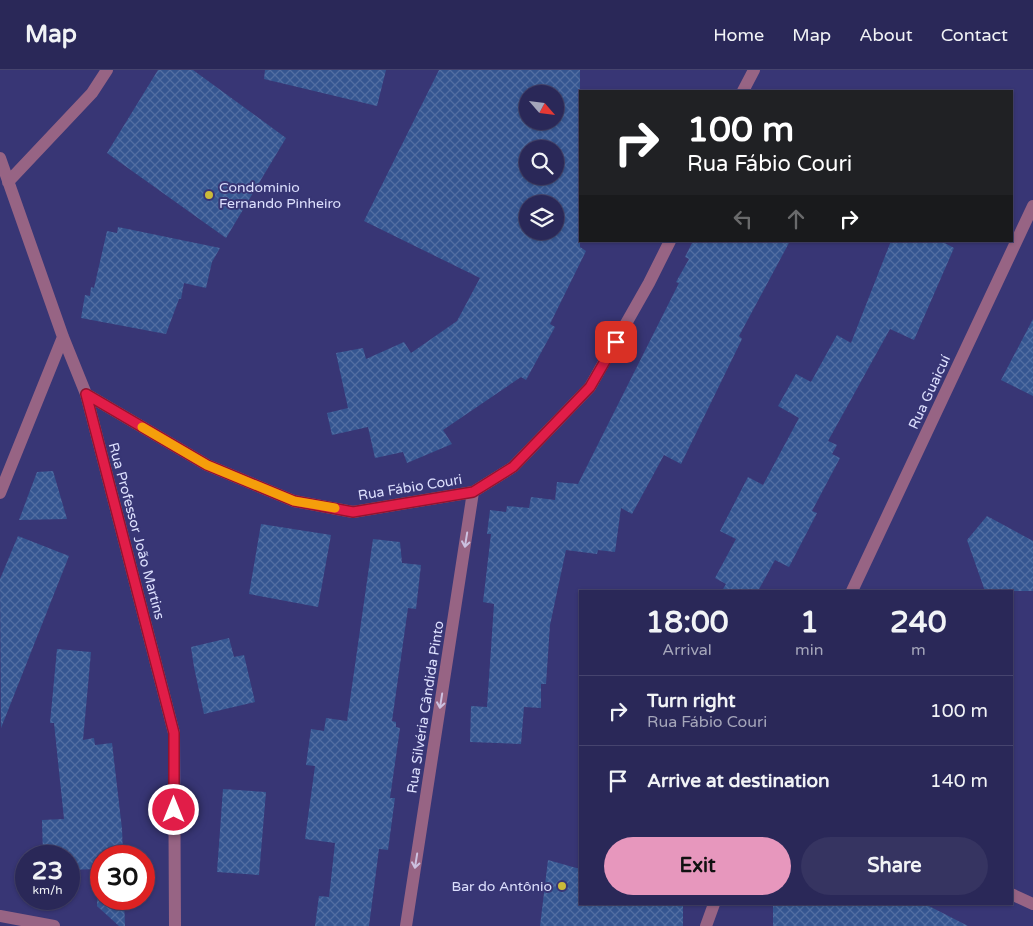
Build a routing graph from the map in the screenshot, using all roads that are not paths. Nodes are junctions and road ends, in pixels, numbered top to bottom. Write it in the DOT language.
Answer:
graph roads {
  1 [pos="107,70"];
  2 [pos="754,70"];
  3 [pos="744,90"];
  4 [pos="0,158"];
  5 [pos="8,182"];
  6 [pos="1033,206"];
  7 [pos="669,242"];
  8 [pos="63,337"];
  9 [pos="86,394"];
  10 [pos="473,492"];
  11 [pos="0,493"];
  12 [pos="852,590"];
  13 [pos="1013,895"];
  14 [pos="1033,904"];
  15 [pos="714,905"];
  16 [pos="0,916"];
  17 [pos="54,926"];
  18 [pos="175,926"];
  19 [pos="406,926"];
  20 [pos="706,926"];
  1 -- 5 [label="street"];
  2 -- 3 [label="street"];
  4 -- 5 [label="street, Rua Professor João Martins"];
  5 -- 8 [label="street, Rua Professor João Martins"];
  6 -- 12 [label="street, Rua Guaicuí"];
  7 -- 10 [label="street, Rua Fábio Couri"];
  8 -- 9 [label="street, Rua Professor João Martins"];
  8 -- 11 [label="street"];
  9 -- 10 [label="street, Rua Fábio Couri"];
  9 -- 18 [label="street, Rua Professor João Martins"];
  10 -- 19 [label="street, Rua Silvéria Cândida Pinto, one-way"];
  13 -- 14 [label="street"];
  15 -- 20 [label="street"];
  16 -- 17 [label="street"];
}
